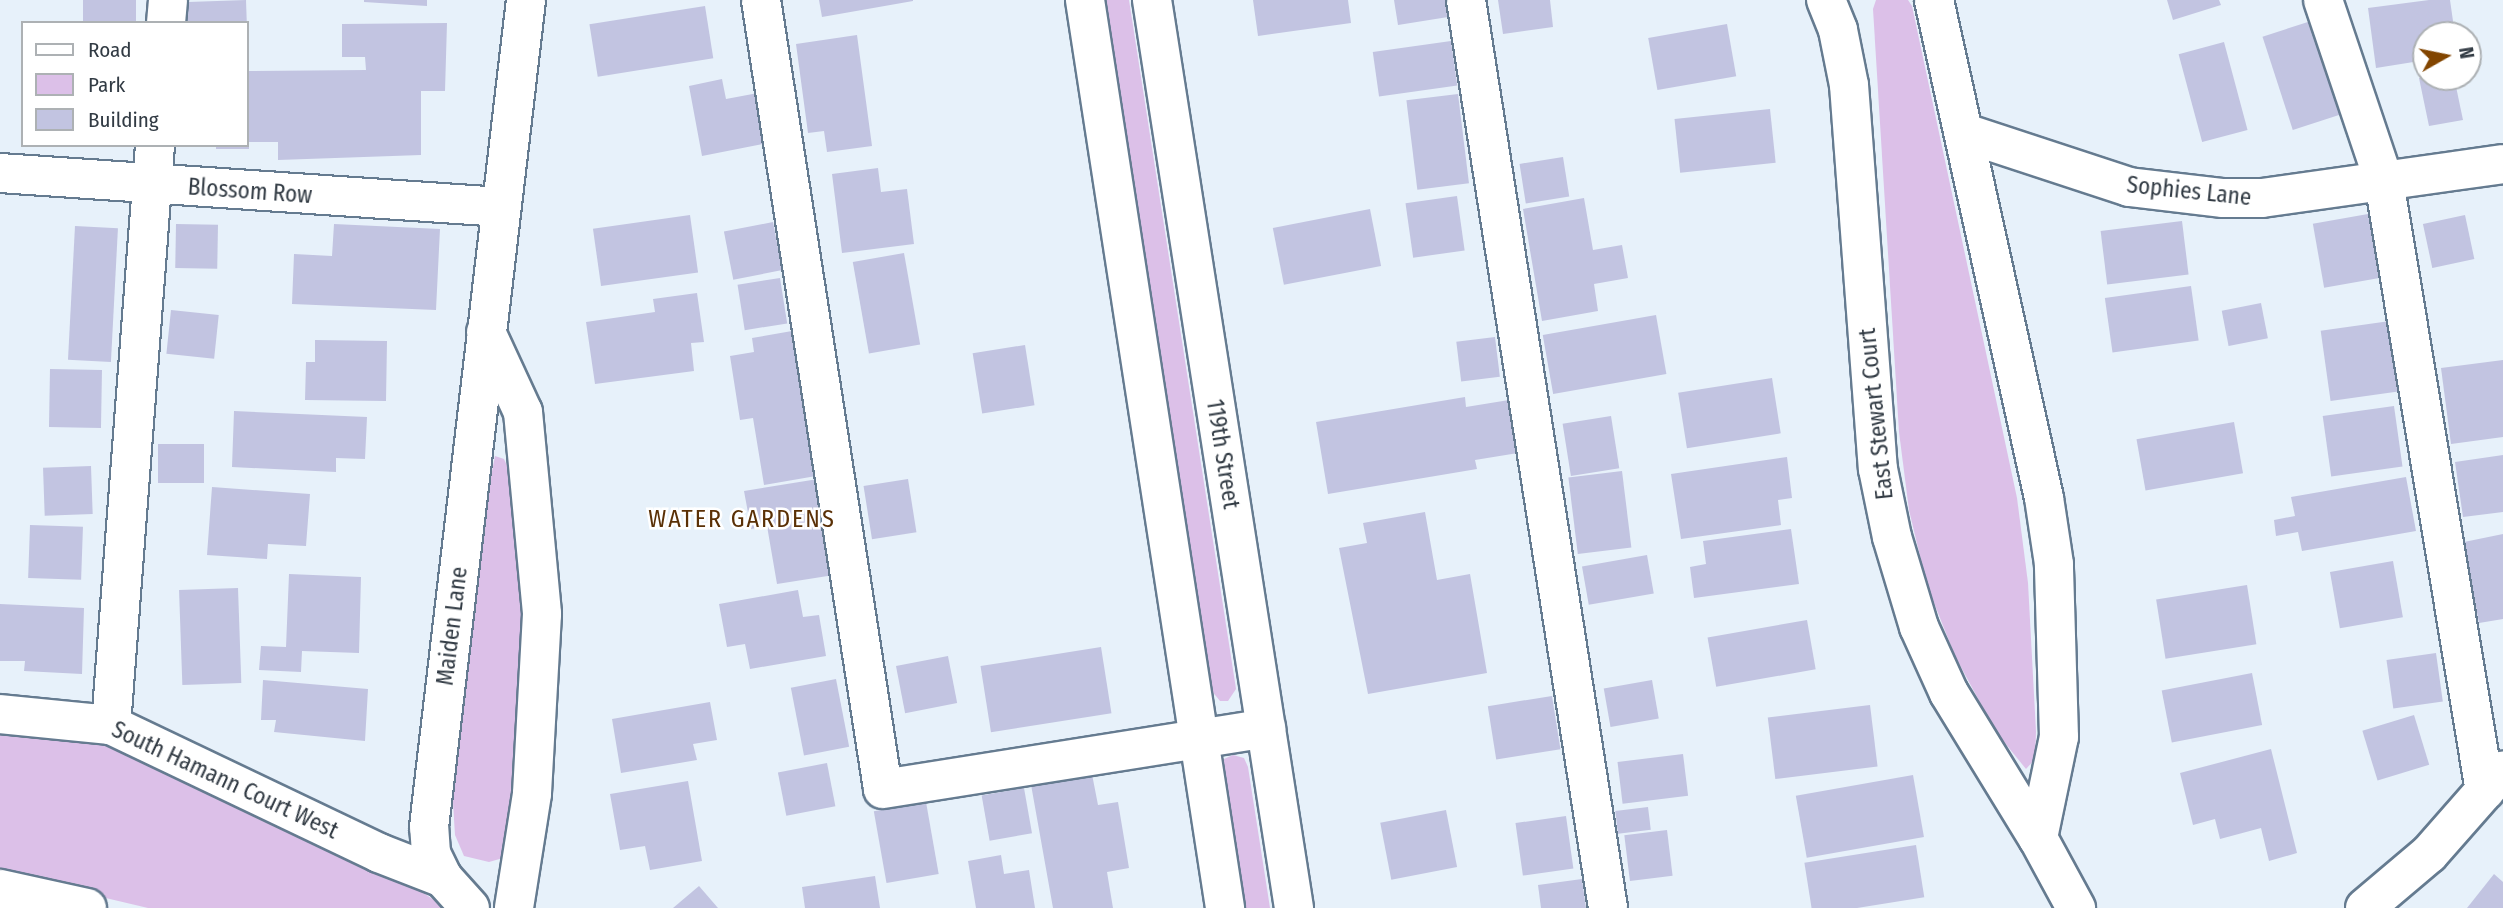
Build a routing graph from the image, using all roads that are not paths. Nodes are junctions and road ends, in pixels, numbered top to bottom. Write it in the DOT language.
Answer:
graph roads {
  1 [pos="168,0"];
  2 [pos="526,0"];
  3 [pos="761,0"];
  4 [pos="1086,0"];
  5 [pos="1152,0"];
  6 [pos="1466,0"];
  7 [pos="1826,0"];
  8 [pos="1934,0"];
  9 [pos="2323,0"];
  10 [pos="166,21"];
  11 [pos="1965,133"];
  12 [pos="155,147"];
  13 [pos="2503,164"];
  14 [pos="0,173"];
  15 [pos="2384,181"];
  16 [pos="152,185"];
  17 [pos="500,207"];
  18 [pos="486,332"];
  19 [pos="0,714"];
  20 [pos="111,725"];
  21 [pos="1266,728"];
  22 [pos="1199,738"];
  23 [pos="2494,780"];
  24 [pos="2038,838"];
  25 [pos="443,878"];
  26 [pos="0,888"];
  27 [pos="87,908"];
  28 [pos="470,908"];
  29 [pos="514,908"];
  30 [pos="1225,908"];
  31 [pos="1294,908"];
  32 [pos="1608,908"];
  33 [pos="2076,908"];
  34 [pos="2365,908"];
  1 -- 10 [label="street"];
  2 -- 17 [label="street, Maiden Lane"];
  3 -- 22 [label="street"];
  4 -- 22 [label="street"];
  5 -- 21 [label="street, 119th Street"];
  6 -- 32 [label="street"];
  7 -- 24 [label="street, East Stewart Court"];
  8 -- 11 [label="street"];
  9 -- 15 [label="street"];
  11 -- 15 [label="street, Sophies Lane"];
  11 -- 24 [label="street"];
  12 -- 16 [label="street"];
  13 -- 15 [label="street, Sophies Lane"];
  14 -- 16 [label="street, Blossom Row"];
  15 -- 23 [label="street"];
  16 -- 17 [label="street, Blossom Row"];
  16 -- 20 [label="street"];
  17 -- 18 [label="street, Maiden Lane"];
  18 -- 25 [label="street, Maiden Lane"];
  18 -- 29 [label="street"];
  19 -- 20 [label="street, South Hamann Court West"];
  20 -- 25 [label="street, South Hamann Court West"];
  21 -- 22 [label="street"];
  21 -- 31 [label="street, 119th Street"];
  22 -- 30 [label="street"];
  23 -- 34 [label="street"];
  24 -- 33 [label="street, East Stewart Court"];
  25 -- 28 [label="street, Maiden Lane"];
  26 -- 27 [label="street"];
}
